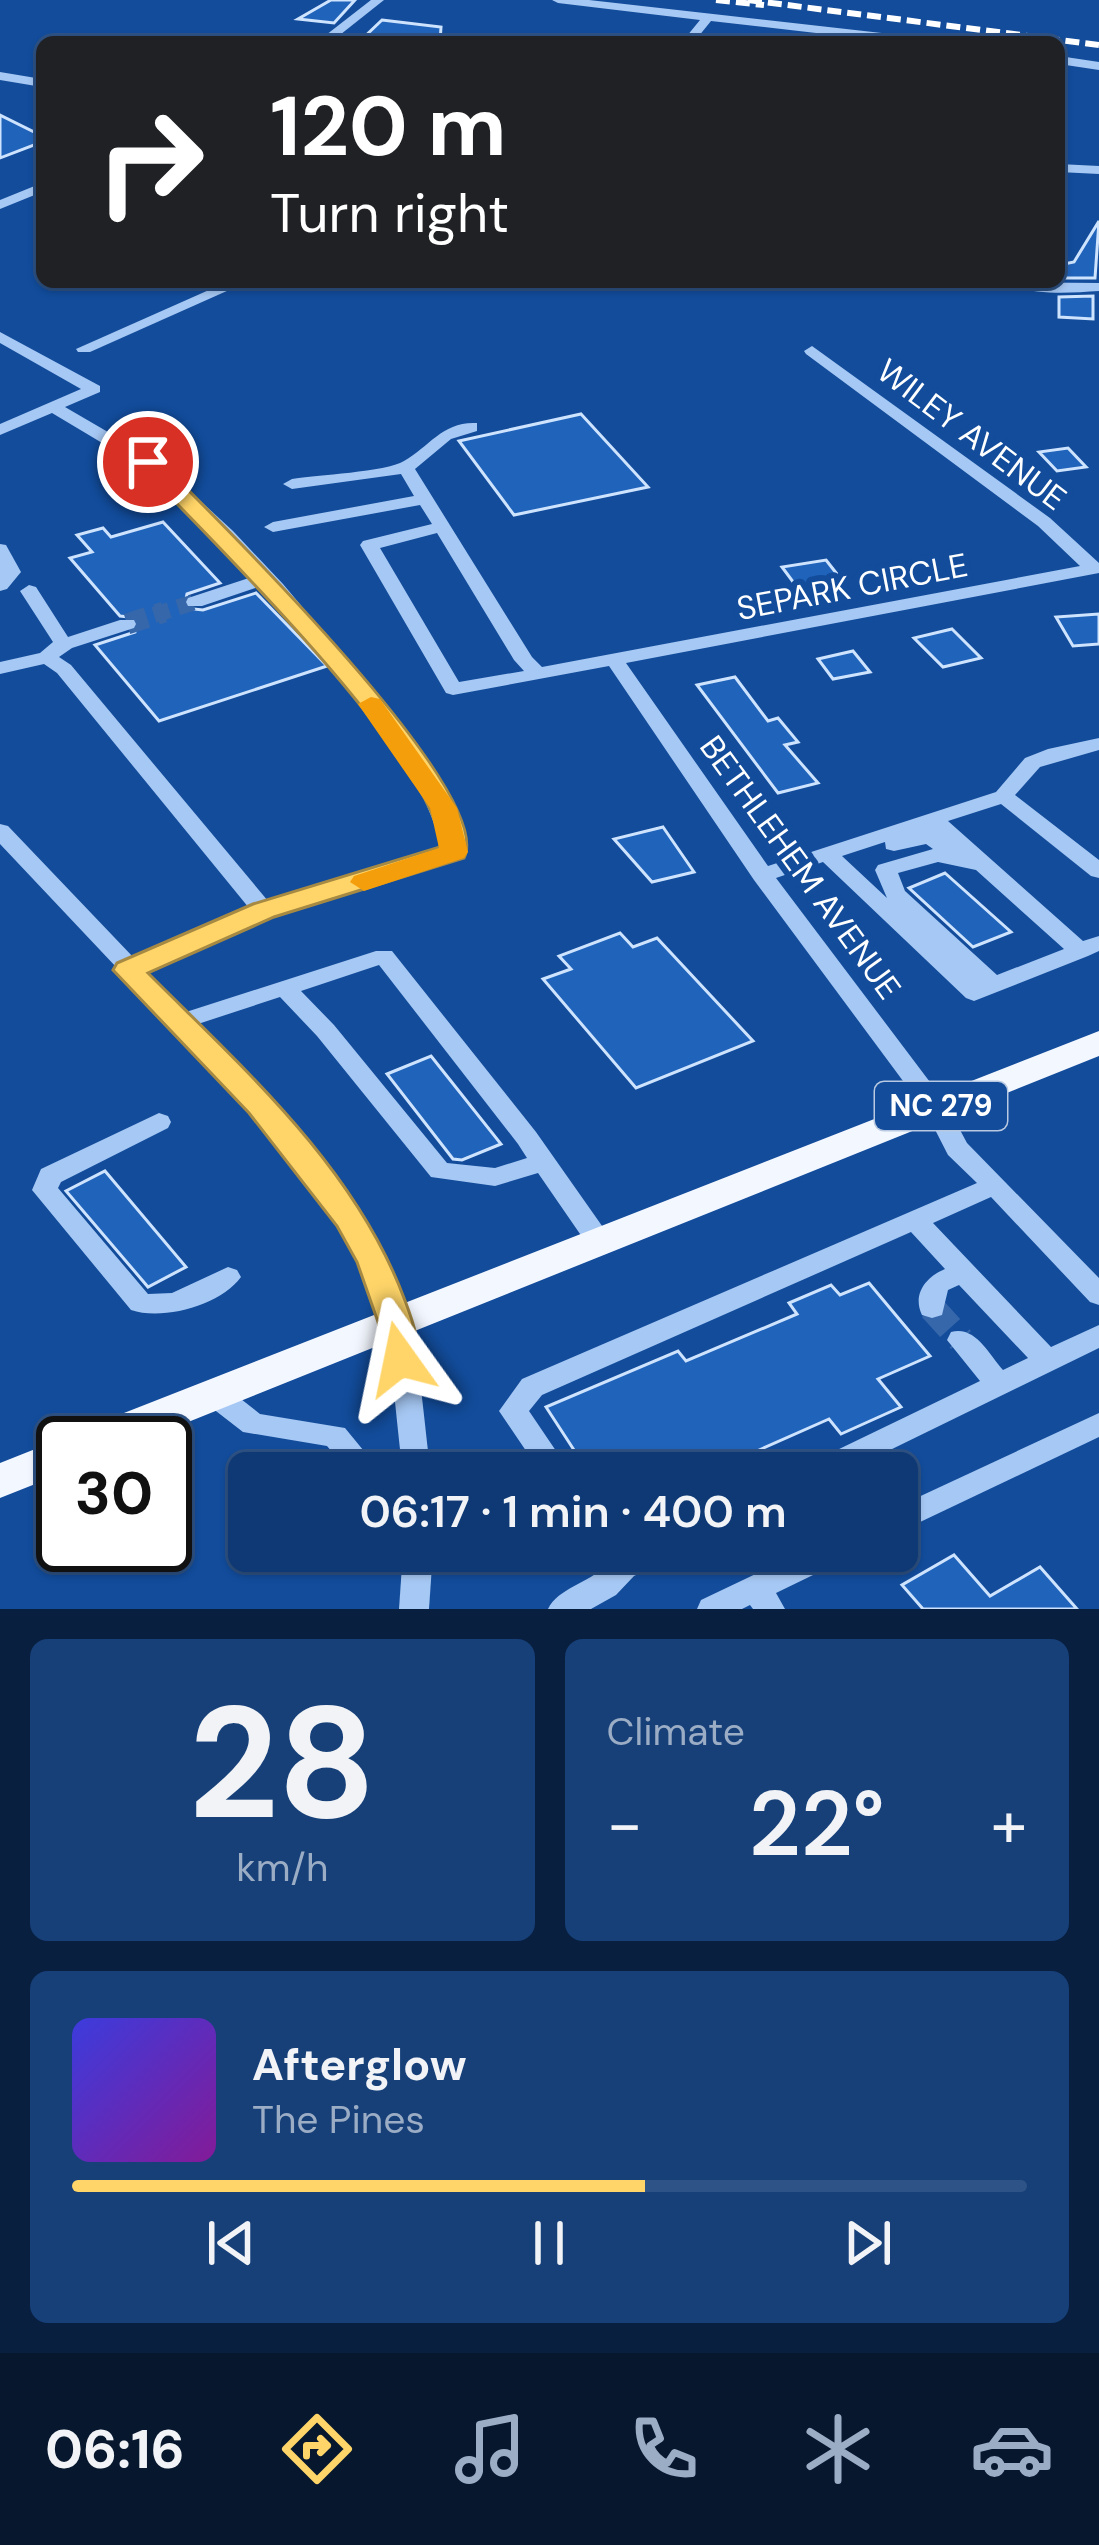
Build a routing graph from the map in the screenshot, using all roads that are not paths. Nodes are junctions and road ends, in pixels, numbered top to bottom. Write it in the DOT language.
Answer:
graph roads {
  1 [pos="378,0"];
  2 [pos="558,0"];
  3 [pos="709,16"];
  4 [pos="330,36"];
  5 [pos="693,36"];
  6 [pos="876,36"];
  7 [pos="1065,61"];
  8 [pos="1099,66"];
  9 [pos="0,76"];
  10 [pos="36,81"];
  11 [pos="1065,168"];
  12 [pos="1099,170"];
  13 [pos="36,190"];
  14 [pos="0,205"];
  15 [pos="1099,287"];
  16 [pos="225,288"];
  17 [pos="1048,288"];
  18 [pos="0,337"];
  19 [pos="84,349"];
  20 [pos="812,351"];
  21 [pos="54,408"];
  22 [pos="471,427"];
  23 [pos="0,430"];
  24 [pos="406,468"];
  25 [pos="292,484"];
  26 [pos="425,499"];
  27 [pos="442,526"];
  28 [pos="272,527"];
  29 [pos="0,549"];
  30 [pos="1096,568"];
  31 [pos="265,579"];
  32 [pos="0,585"];
  33 [pos="29,591"];
  34 [pos="194,602"];
  35 [pos="127,624"];
  36 [pos="55,651"];
  37 [pos="616,662"];
  38 [pos="0,668"];
  39 [pos="538,674"];
  40 [pos="1099,744"];
  41 [pos="1004,796"];
  42 [pos="933,819"];
  43 [pos="0,831"];
  44 [pos="827,854"];
  45 [pos="990,867"];
  46 [pos="1099,871"];
  47 [pos="762,875"];
  48 [pos="263,910"];
  49 [pos="1089,947"];
  50 [pos="128,970"];
  51 [pos="993,986"];
  52 [pos="284,988"];
  53 [pos="179,1022"];
  54 [pos="1099,1042"];
  55 [pos="936,1108"];
  56 [pos="159,1122"];
  57 [pos="543,1162"];
  58 [pos="995,1185"];
  59 [pos="915,1220"];
  60 [pos="598,1240"];
  61 [pos="962,1272"];
  62 [pos="228,1277"];
  63 [pos="1099,1295"];
  64 [pos="932,1308"];
  65 [pos="395,1322"];
  66 [pos="1099,1336"];
  67 [pos="961,1340"];
  68 [pos="1047,1361"];
  69 [pos="999,1384"];
  70 [pos="213,1393"];
  71 [pos="157,1416"];
  72 [pos="1099,1424"];
  73 [pos="349,1452"];
  74 [pos="414,1452"];
  75 [pos="541,1452"];
  76 [pos="859,1452"];
  77 [pos="36,1466"];
  78 [pos="0,1481"];
  79 [pos="918,1511"];
  80 [pos="415,1572"];
  81 [pos="611,1572"];
  82 [pos="802,1572"];
  83 [pos="762,1599"];
  84 [pos="414,1609"];
  85 [pos="563,1609"];
  86 [pos="712,1609"];
  1 -- 4 [label="street"];
  2 -- 3 [label="street"];
  3 -- 5 [label="street"];
  3 -- 6 [label="street"];
  7 -- 8 [label="street"];
  9 -- 10 [label="street"];
  11 -- 12 [label="street"];
  13 -- 14 [label="street"];
  15 -- 17 [label="street"];
  16 -- 19 [label="street"];
  18 -- 21 [label="street"];
  20 -- 30 [label="street, WILEY AVENUE"];
  21 -- 23 [label="street"];
  21 -- 31 [label="street"];
  22 -- 24 [label="street"];
  24 -- 25 [label="street"];
  24 -- 26 [label="street"];
  26 -- 27 [label="street"];
  26 -- 28 [label="street"];
  27 -- 39 [label="street"];
  27 -- 39 [label="street, SEPARK CIRCLE"];
  29 -- 32 [label="street"];
  30 -- 37 [label="street, SEPARK CIRCLE"];
  31 -- 34 [label="street"];
  31 -- 48 [label="street"];
  33 -- 36 [label="street"];
  35 -- 36 [label="street"];
  36 -- 38 [label="street"];
  36 -- 48 [label="street"];
  37 -- 39 [label="street, SEPARK CIRCLE"];
  37 -- 47 [label="street, BETHLEHEM AVENUE"];
  40 -- 41 [label="street"];
  41 -- 42 [label="street"];
  41 -- 46 [label="street"];
  42 -- 44 [label="street"];
  42 -- 45 [label="street"];
  43 -- 50 [label="street"];
  44 -- 47 [label="street"];
  44 -- 51 [label="street"];
  45 -- 49 [label="street"];
  45 -- 51 [label="street"];
  47 -- 55 [label="street, BETHLEHEM AVENUE"];
  48 -- 50 [label="street"];
  49 -- 51 [label="street"];
  50 -- 53 [label="street"];
  52 -- 53 [label="street"];
  52 -- 57 [label="street"];
  52 -- 57 [label="street"];
  53 -- 65 [label="street"];
  54 -- 55 [label="main road, NC 279"];
  55 -- 58 [label="street, BETHLEHEM AVENUE"];
  55 -- 60 [label="main road, NC 279"];
  56 -- 62 [label="street"];
  57 -- 60 [label="street"];
  58 -- 59 [label="street"];
  58 -- 63 [label="street, BETHLEHEM AVENUE"];
  59 -- 61 [label="street"];
  59 -- 75 [label="street"];
  60 -- 65 [label="main road, NC 279"];
  61 -- 64 [label="street"];
  61 -- 68 [label="street"];
  65 -- 70 [label="main road, NC 279"];
  65 -- 74 [label="street"];
  66 -- 68 [label="street"];
  67 -- 69 [label="street"];
  68 -- 69 [label="street"];
  69 -- 76 [label="street"];
  70 -- 71 [label="main road, NC 279"];
  70 -- 73 [label="street"];
  72 -- 79 [label="street"];
  77 -- 78 [label="main road"];
  80 -- 84 [label="street"];
  81 -- 85 [label="street"];
  82 -- 83 [label="street"];
  83 -- 86 [label="street"];
}
